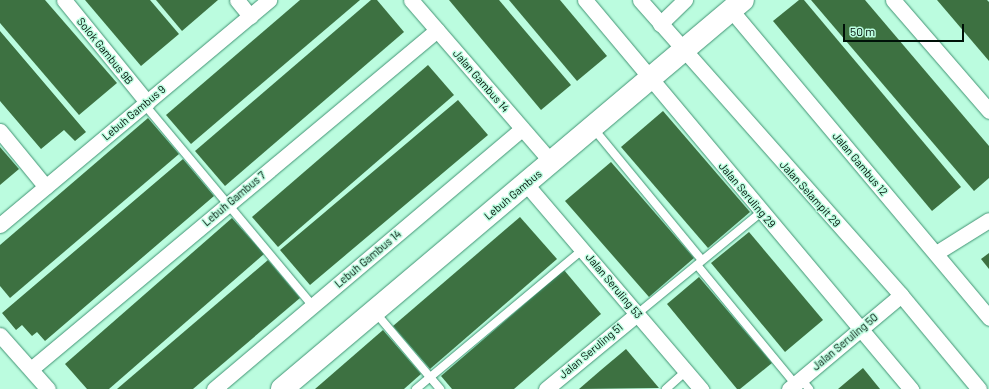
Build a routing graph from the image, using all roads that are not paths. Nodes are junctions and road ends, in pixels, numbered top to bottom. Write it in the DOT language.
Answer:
graph roads {
  1 [pos="64,0"];
  2 [pos="237,0"];
  3 [pos="269,0"];
  4 [pos="411,0"];
  5 [pos="585,0"];
  6 [pos="640,0"];
  7 [pos="685,0"];
  8 [pos="893,0"];
  9 [pos="737,5"];
  10 [pos="250,16"];
  11 [pos="660,24"];
  12 [pos="436,30"];
  13 [pos="683,51"];
  14 [pos="650,79"];
  15 [pos="146,103"];
  16 [pos="989,111"];
  17 [pos="592,128"];
  18 [pos="522,129"];
  19 [pos="0,131"];
  20 [pos="552,163"];
  21 [pos="526,184"];
  22 [pos="46,186"];
  23 [pos="228,204"];
  24 [pos="761,212"];
  25 [pos="989,220"];
  26 [pos="0,225"];
  27 [pos="582,250"];
  28 [pos="936,254"];
  29 [pos="700,262"];
  30 [pos="901,296"];
  31 [pos="313,306"];
  32 [pos="375,312"];
  33 [pos="637,314"];
  34 [pos="989,318"];
  35 [pos="860,330"];
  36 [pos="0,335"];
  37 [pos="31,369"];
  38 [pos="686,371"];
  39 [pos="430,377"];
  40 [pos="798,385"];
  41 [pos="48,389"];
  42 [pos="214,389"];
  43 [pos="282,389"];
  44 [pos="416,389"];
  45 [pos="440,389"];
  46 [pos="546,389"];
  47 [pos="666,389"];
  48 [pos="701,389"];
  49 [pos="911,389"];
  50 [pos="979,389"];
  1 -- 15 [label="street, Solok Gambus 9B"];
  2 -- 10 [label="street"];
  3 -- 10 [label="street, Lebuh Gambus 9"];
  4 -- 12 [label="street, Jalan Gambus 14"];
  5 -- 14 [label="street, Jalan Seruling 29"];
  6 -- 11 [label="street, Jalan Selampit 29"];
  7 -- 11 [label="street"];
  8 -- 16 [label="street"];
  9 -- 13 [label="street, Lebuh Gambus"];
  9 -- 28 [label="street, Jalan Gambus 12"];
  10 -- 15 [label="street, Lebuh Gambus 9"];
  11 -- 13 [label="street, Jalan Selampit 29"];
  12 -- 18 [label="street, Jalan Gambus 14"];
  12 -- 23 [label="street, Lebuh Gambus 7"];
  13 -- 14 [label="street, Lebuh Gambus"];
  13 -- 30 [label="street, Jalan Selampit 29"];
  14 -- 17 [label="street, Lebuh Gambus"];
  14 -- 24 [label="street, Jalan Seruling 29"];
  15 -- 22 [label="street, Lebuh Gambus 9"];
  15 -- 23 [label="lane"];
  17 -- 20 [label="street, Lebuh Gambus"];
  17 -- 29 [label="lane"];
  18 -- 20 [label="street, Jalan Gambus 14"];
  18 -- 31 [label="street, Lebuh Gambus 14"];
  19 -- 22 [label="street"];
  20 -- 21 [label="street, Lebuh Gambus"];
  21 -- 27 [label="street, Jalan Seruling 53"];
  21 -- 32 [label="street, Lebuh Gambus"];
  22 -- 26 [label="street, Lebuh Gambus 9"];
  23 -- 31 [label="lane"];
  23 -- 37 [label="street, Lebuh Gambus 7"];
  24 -- 29 [label="lane"];
  24 -- 35 [label="street, Jalan Seruling 29"];
  25 -- 28 [label="street"];
  27 -- 33 [label="street, Jalan Seruling 53"];
  27 -- 39 [label="lane"];
  28 -- 34 [label="street, Jalan Gambus 12"];
  29 -- 33 [label="lane"];
  29 -- 40 [label="lane"];
  30 -- 35 [label="street, Jalan Seruling 50"];
  30 -- 50 [label="street, Jalan Selampit 29"];
  31 -- 42 [label="street, Lebuh Gambus 14"];
  32 -- 39 [label="lane"];
  32 -- 43 [label="street, Lebuh Gambus"];
  33 -- 38 [label="street, Jalan Seruling 53"];
  33 -- 46 [label="street, Jalan Seruling 51"];
  35 -- 40 [label="street, Jalan Seruling 50"];
  35 -- 49 [label="street, Jalan Seruling 29"];
  36 -- 37 [label="street"];
  37 -- 41 [label="street"];
  38 -- 47 [label="lane"];
  38 -- 48 [label="street, Jalan Seruling 53"];
  39 -- 44 [label="lane"];
  39 -- 45 [label="lane"];
}
